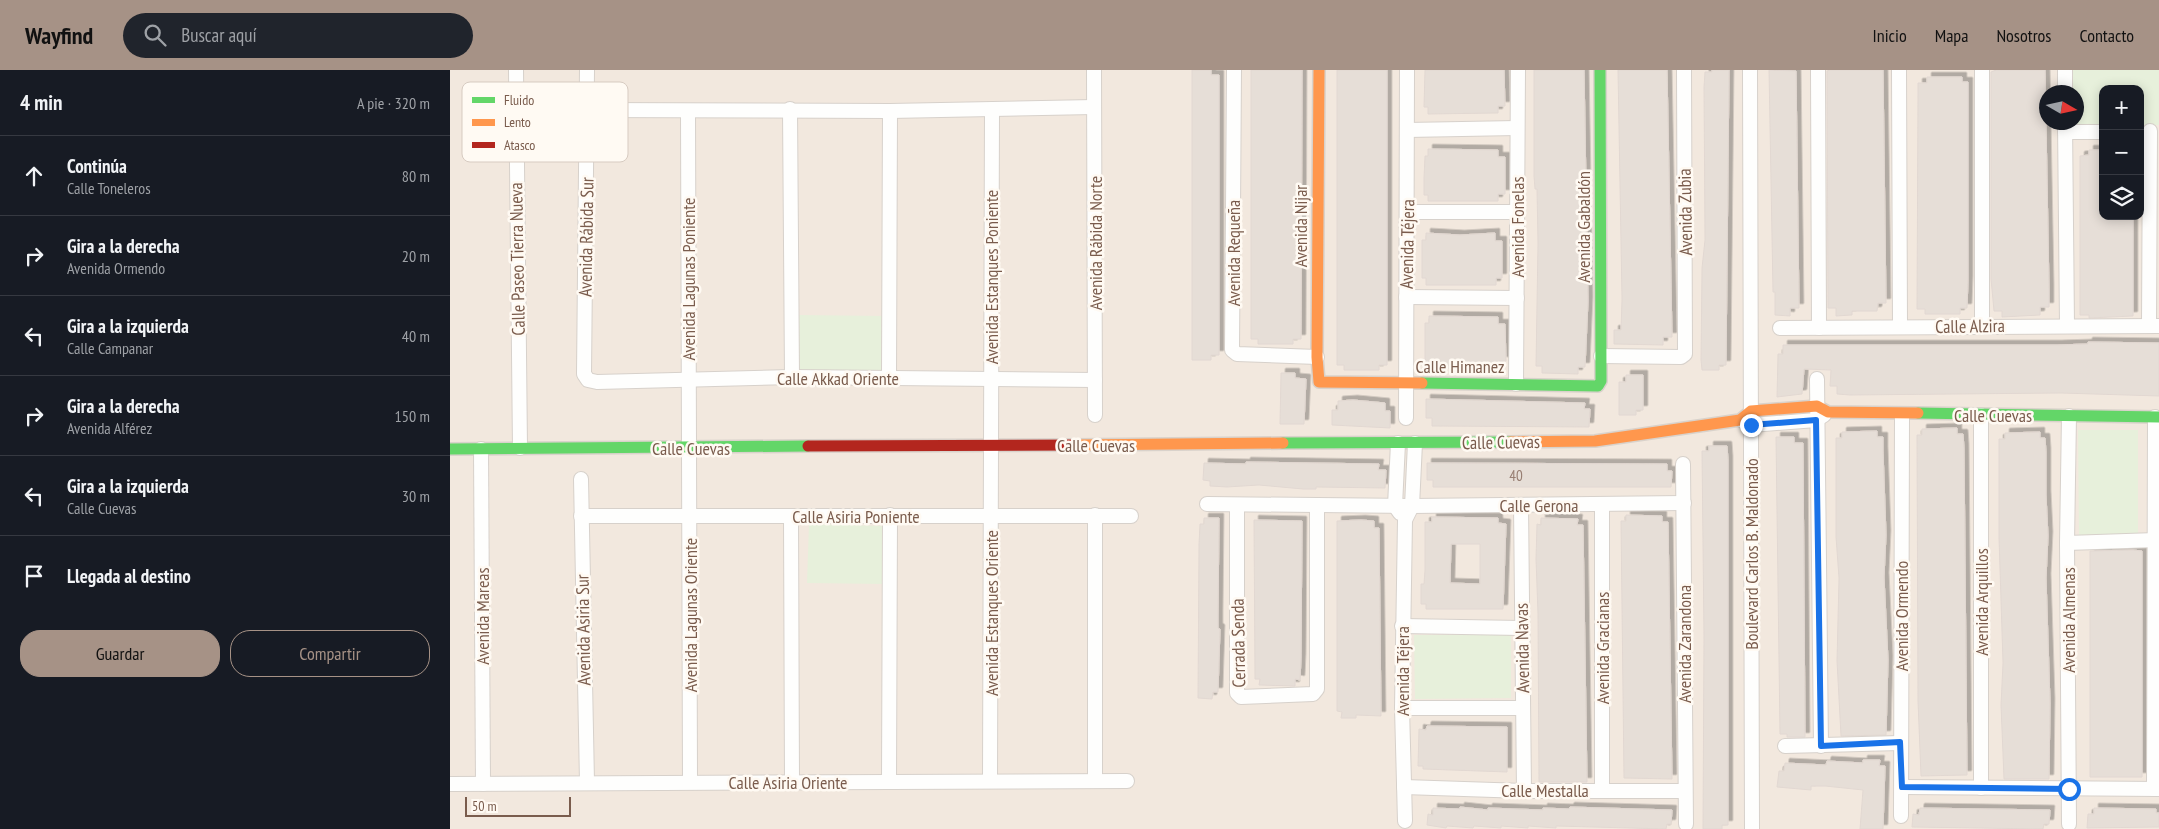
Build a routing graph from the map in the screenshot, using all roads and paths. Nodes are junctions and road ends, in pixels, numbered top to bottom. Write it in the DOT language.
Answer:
graph roads {
  1 [pos="1094,70"];
  2 [pos="1234,70"];
  3 [pos="1318,70"];
  4 [pos="1406,70"];
  5 [pos="1518,70"];
  6 [pos="1600,70"];
  7 [pos="1684,70"];
  8 [pos="1750,70"];
  9 [pos="1818,70"];
  10 [pos="1899,70"];
  11 [pos="1982,70"];
  12 [pos="2065,70"];
  13 [pos="2065,85"];
  14 [pos="1094,107"];
  15 [pos="790,109"];
  16 [pos="628,110"];
  17 [pos="688,110"];
  18 [pos="992,110"];
  19 [pos="890,111"];
  20 [pos="1517,128"];
  21 [pos="1407,130"];
  22 [pos="2065,130"];
  23 [pos="2084,130"];
  24 [pos="2099,131"];
  25 [pos="2150,131"];
  26 [pos="517,162"];
  27 [pos="586,162"];
  28 [pos="1408,212"];
  29 [pos="1517,212"];
  30 [pos="1406,298"];
  31 [pos="1517,298"];
  32 [pos="1982,325"];
  33 [pos="2067,325"];
  34 [pos="2154,326"];
  35 [pos="1900,327"];
  36 [pos="1780,328"];
  37 [pos="1819,328"];
  38 [pos="1601,356"];
  39 [pos="1317,357"];
  40 [pos="584,374"];
  41 [pos="792,377"];
  42 [pos="889,378"];
  43 [pos="688,379"];
  44 [pos="1817,379"];
  45 [pos="991,380"];
  46 [pos="1095,380"];
  47 [pos="1319,382"];
  48 [pos="1406,383"];
  49 [pos="1516,384"];
  50 [pos="1601,384"];
  51 [pos="1820,413"];
  52 [pos="1095,415"];
  53 [pos="1902,415"];
  54 [pos="1981,415"];
  55 [pos="2069,416"];
  56 [pos="2157,417"];
  57 [pos="1406,418"];
  58 [pos="1747,419"];
  59 [pos="1398,443"];
  60 [pos="1415,443"];
  61 [pos="992,445"];
  62 [pos="520,448"];
  63 [pos="689,448"];
  64 [pos="450,449"];
  65 [pos="481,449"];
  66 [pos="1683,464"];
  67 [pos="581,479"];
  68 [pos="1684,503"];
  69 [pos="1207,504"];
  70 [pos="1602,504"];
  71 [pos="1237,505"];
  72 [pos="1521,505"];
  73 [pos="1317,506"];
  74 [pos="1395,506"];
  75 [pos="1412,506"];
  76 [pos="890,515"];
  77 [pos="1095,515"];
  78 [pos="581,516"];
  79 [pos="690,516"];
  80 [pos="791,516"];
  81 [pos="992,516"];
  82 [pos="1131,516"];
  83 [pos="1405,520"];
  84 [pos="2156,540"];
  85 [pos="2067,543"];
  86 [pos="1402,626"];
  87 [pos="1521,628"];
  88 [pos="1402,708"];
  89 [pos="1522,708"];
  90 [pos="1900,742"];
  91 [pos="1785,746"];
  92 [pos="1821,746"];
  93 [pos="990,781"];
  94 [pos="1095,781"];
  95 [pos="1127,781"];
  96 [pos="586,782"];
  97 [pos="690,782"];
  98 [pos="792,782"];
  99 [pos="889,782"];
  100 [pos="450,784"];
  101 [pos="483,784"];
  102 [pos="1902,787"];
  103 [pos="1404,788"];
  104 [pos="1981,788"];
  105 [pos="2069,789"];
  106 [pos="2157,789"];
  107 [pos="1524,791"];
  108 [pos="1602,791"];
  109 [pos="1685,791"];
  110 [pos="1901,816"];
  111 [pos="1405,821"];
  112 [pos="1686,824"];
  113 [pos="2069,824"];
  114 [pos="1752,829"];
  1 -- 14 [label="street, Avenida Rábida Norte"];
  2 -- 39 [label="street, Avenida Requeña"];
  3 -- 39 [label="street, Avenida Nijar"];
  4 -- 21 [label="street, Avenida Téjera"];
  5 -- 20 [label="street, Avenida Fonelas"];
  6 -- 38 [label="street, Avenida Gabaldón"];
  7 -- 38 [label="street, Avenida Zubia"];
  8 -- 58 [label="street, Boulevard Carlos B. Maldonado"];
  9 -- 37 [label="street"];
  10 -- 35 [label="street"];
  11 -- 32 [label="street"];
  12 -- 13 [label="street"];
  14 -- 18 [label="street"];
  14 -- 46 [label="street, Avenida Rábida Norte"];
  15 -- 17 [label="street"];
  15 -- 19 [label="street"];
  15 -- 41 [label="street"];
  16 -- 17 [label="street"];
  17 -- 43 [label="street, Avenida Lagunas Poniente"];
  18 -- 19 [label="street"];
  18 -- 45 [label="street, Avenida Estanques Poniente"];
  19 -- 42 [label="street"];
  20 -- 21 [label="street"];
  20 -- 29 [label="street, Avenida Fonelas"];
  21 -- 28 [label="street, Avenida Téjera"];
  22 -- 33 [label="street"];
  23 -- 24 [label="street"];
  25 -- 34 [label="street"];
  26 -- 62 [label="street, Calle Paseo Tierra Nueva"];
  27 -- 40 [label="street, Avenida Rábida Sur"];
  28 -- 29 [label="street"];
  28 -- 30 [label="street, Avenida Téjera"];
  29 -- 31 [label="street, Avenida Fonelas"];
  30 -- 31 [label="street"];
  30 -- 48 [label="street, Avenida Téjera"];
  31 -- 49 [label="street, Avenida Fonelas"];
  32 -- 33 [label="street, Calle Alzira"];
  32 -- 35 [label="street, Calle Alzira"];
  33 -- 34 [label="street, Calle Alzira"];
  35 -- 37 [label="street, Calle Alzira"];
  36 -- 37 [label="street, Calle Alzira"];
  38 -- 50 [label="street, Avenida Gabaldón"];
  39 -- 47 [label="street, Avenida Nijar"];
  40 -- 43 [label="street, Calle Akkad Oriente"];
  41 -- 42 [label="street, Calle Akkad Oriente"];
  41 -- 43 [label="street, Calle Akkad Oriente"];
  42 -- 45 [label="street, Calle Akkad Oriente"];
  43 -- 63 [label="street, Avenida Lagunas Poniente"];
  44 -- 51 [label="street"];
  45 -- 46 [label="street, Calle Akkad Oriente"];
  45 -- 61 [label="street, Avenida Estanques Poniente"];
  46 -- 52 [label="street, Avenida Rábida Norte"];
  47 -- 48 [label="street, Calle Himanez"];
  48 -- 49 [label="street, Calle Himanez"];
  48 -- 57 [label="street, Avenida Téjera"];
  49 -- 50 [label="street, Calle Himanez"];
  51 -- 53 [label="street, Calle Cuevas"];
  51 -- 58 [label="street, Calle Cuevas"];
  51 -- 92 [label="street"];
  53 -- 54 [label="street, Calle Cuevas"];
  53 -- 90 [label="street, Avenida Ormendo"];
  54 -- 55 [label="street, Calle Cuevas"];
  54 -- 104 [label="street, Avenida Arquillos"];
  55 -- 56 [label="street, Calle Cuevas"];
  55 -- 85 [label="street, Avenida Almenas"];
  56 -- 84 [label="street"];
  58 -- 60 [label="street, Calle Cuevas"];
  58 -- 114 [label="street, Boulevard Carlos B. Maldonado"];
  59 -- 60 [label="street, Calle Cuevas"];
  59 -- 61 [label="street, Calle Cuevas"];
  59 -- 74 [label="street"];
  60 -- 75 [label="street, Avenida Téjera"];
  61 -- 63 [label="street, Calle Cuevas"];
  61 -- 81 [label="street, Avenida Estanques Oriente"];
  62 -- 63 [label="street, Calle Cuevas"];
  62 -- 65 [label="street, Calle Cuevas"];
  63 -- 79 [label="street, Avenida Lagunas Oriente"];
  64 -- 65 [label="street, Calle Cuevas"];
  65 -- 101 [label="street, Avenida Mareas"];
  66 -- 68 [label="street, Avenida Zarandona"];
  67 -- 78 [label="street, Avenida Asiria Sur"];
  68 -- 70 [label="street, Calle Gerona"];
  68 -- 109 [label="street, Avenida Zarandona"];
  69 -- 71 [label="street"];
  70 -- 72 [label="street, Calle Gerona"];
  70 -- 108 [label="street, Avenida Gracianas"];
  71 -- 73 [label="street"];
  71 -- 73 [label="street, Cerrada Senda"];
  72 -- 75 [label="street, Calle Gerona"];
  72 -- 87 [label="street, Avenida Navas"];
  73 -- 74 [label="street"];
  74 -- 75 [label="street, Calle Gerona"];
  74 -- 83 [label="street"];
  75 -- 83 [label="street, Avenida Téjera"];
  76 -- 80 [label="street, Calle Asiria Poniente"];
  76 -- 81 [label="street, Calle Asiria Poniente"];
  76 -- 99 [label="street"];
  77 -- 81 [label="street, Calle Asiria Poniente"];
  77 -- 82 [label="street, Calle Asiria Poniente"];
  77 -- 94 [label="street"];
  78 -- 79 [label="street, Calle Asiria Poniente"];
  78 -- 96 [label="street, Avenida Asiria Sur"];
  79 -- 80 [label="street, Calle Asiria Poniente"];
  79 -- 97 [label="street, Avenida Lagunas Oriente"];
  80 -- 98 [label="street"];
  81 -- 93 [label="street, Avenida Estanques Oriente"];
  83 -- 86 [label="street, Avenida Téjera"];
  84 -- 85 [label="street"];
  84 -- 106 [label="street"];
  85 -- 105 [label="street, Avenida Almenas"];
  86 -- 87 [label="street"];
  86 -- 88 [label="street, Avenida Téjera"];
  87 -- 89 [label="street, Avenida Navas"];
  88 -- 89 [label="street"];
  88 -- 103 [label="street, Avenida Téjera"];
  89 -- 107 [label="street, Avenida Navas"];
  90 -- 92 [label="street"];
  90 -- 102 [label="street, Avenida Ormendo"];
  91 -- 92 [label="street"];
  93 -- 94 [label="street, Calle Asiria Oriente"];
  93 -- 99 [label="street, Calle Asiria Oriente"];
  94 -- 95 [label="street, Calle Asiria Oriente"];
  96 -- 97 [label="street, Calle Asiria Oriente"];
  96 -- 101 [label="street, Calle Asiria Oriente"];
  97 -- 98 [label="street, Calle Asiria Oriente"];
  98 -- 99 [label="street, Calle Asiria Oriente"];
  100 -- 101 [label="street, Calle Asiria Oriente"];
  102 -- 104 [label="street"];
  102 -- 110 [label="street, Avenida Ormendo"];
  103 -- 107 [label="street, Calle Mestalla"];
  103 -- 111 [label="street, Avenida Téjera"];
  104 -- 105 [label="street"];
  105 -- 106 [label="street"];
  105 -- 113 [label="street, Avenida Almenas"];
  107 -- 108 [label="street, Calle Mestalla"];
  108 -- 109 [label="street, Calle Mestalla"];
  109 -- 112 [label="street, Avenida Zarandona"];
}
